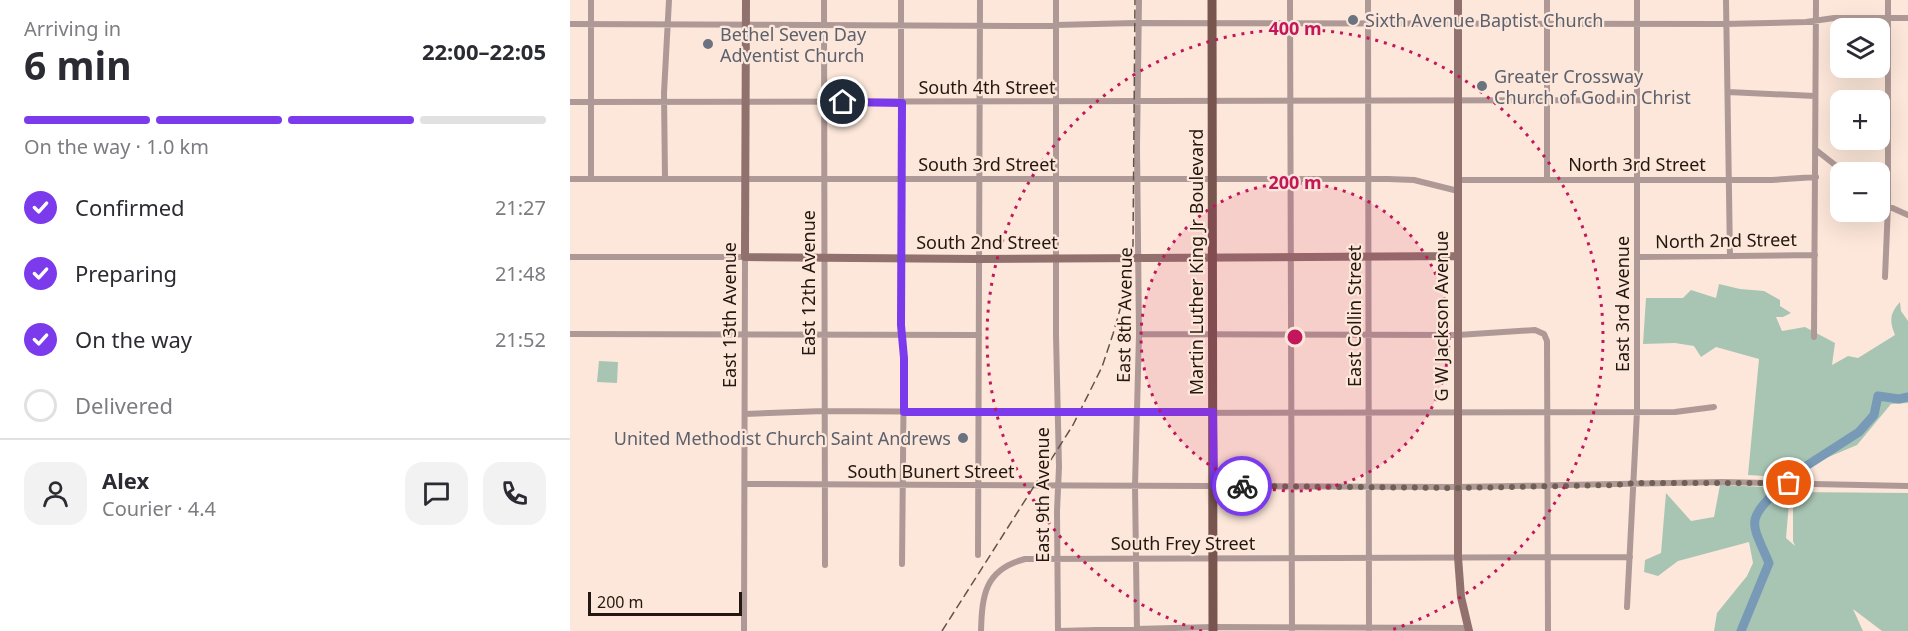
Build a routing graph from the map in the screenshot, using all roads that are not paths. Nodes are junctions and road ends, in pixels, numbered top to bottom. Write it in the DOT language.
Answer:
graph roads {
  1 [pos="591,0"];
  2 [pos="669,0"];
  3 [pos="746,0"];
  4 [pos="824,0"];
  5 [pos="901,0"];
  6 [pos="980,0"];
  7 [pos="1056,0"];
  8 [pos="1139,0"];
  9 [pos="1212,0"];
  10 [pos="1290,0"];
  11 [pos="1368,0"];
  12 [pos="1458,0"];
  13 [pos="1547,0"];
  14 [pos="1637,0"];
  15 [pos="1726,0"];
  16 [pos="1816,0"];
  17 [pos="1888,0"];
  18 [pos="1888,18"];
  19 [pos="1890,18"];
  20 [pos="1908,18"];
  21 [pos="1830,19"];
  22 [pos="1816,21"];
  23 [pos="1546,23"];
  24 [pos="1637,23"];
  25 [pos="570,24"];
  26 [pos="591,24"];
  27 [pos="669,24"];
  28 [pos="746,24"];
  29 [pos="824,24"];
  30 [pos="902,24"];
  31 [pos="1056,24"];
  32 [pos="1139,24"];
  33 [pos="1212,24"];
  34 [pos="1290,24"];
  35 [pos="1368,24"];
  36 [pos="1458,24"];
  37 [pos="1725,24"];
  38 [pos="980,26"];
  39 [pos="1888,78"];
  40 [pos="1728,92"];
  41 [pos="1815,96"];
  42 [pos="1458,100"];
  43 [pos="1546,100"];
  44 [pos="1636,100"];
  45 [pos="1138,101"];
  46 [pos="1213,101"];
  47 [pos="1290,101"];
  48 [pos="1368,101"];
  49 [pos="570,102"];
  50 [pos="591,102"];
  51 [pos="664,102"];
  52 [pos="746,102"];
  53 [pos="824,102"];
  54 [pos="980,102"];
  55 [pos="1056,102"];
  56 [pos="902,103"];
  57 [pos="1816,150"];
  58 [pos="1831,162"];
  59 [pos="1888,162"];
  60 [pos="1816,177"];
  61 [pos="665,178"];
  62 [pos="570,179"];
  63 [pos="591,179"];
  64 [pos="746,179"];
  65 [pos="824,179"];
  66 [pos="901,179"];
  67 [pos="979,179"];
  68 [pos="1056,179"];
  69 [pos="1138,179"];
  70 [pos="1213,179"];
  71 [pos="1291,179"];
  72 [pos="1368,179"];
  73 [pos="1637,179"];
  74 [pos="1728,179"];
  75 [pos="1458,180"];
  76 [pos="1547,180"];
  77 [pos="1458,191"];
  78 [pos="1890,207"];
  79 [pos="1908,215"];
  80 [pos="1887,222"];
  81 [pos="1815,255"];
  82 [pos="1291,256"];
  83 [pos="1369,256"];
  84 [pos="1458,256"];
  85 [pos="1730,256"];
  86 [pos="570,257"];
  87 [pos="745,257"];
  88 [pos="1213,257"];
  89 [pos="1638,257"];
  90 [pos="823,258"];
  91 [pos="1056,258"];
  92 [pos="1140,258"];
  93 [pos="901,259"];
  94 [pos="979,259"];
  95 [pos="1885,277"];
  96 [pos="745,333"];
  97 [pos="570,334"];
  98 [pos="1139,334"];
  99 [pos="1212,334"];
  100 [pos="1292,334"];
  101 [pos="1369,334"];
  102 [pos="1458,334"];
  103 [pos="823,335"];
  104 [pos="979,335"];
  105 [pos="902,336"];
  106 [pos="1814,337"];
  107 [pos="1714,407"];
  108 [pos="823,411"];
  109 [pos="1637,411"];
  110 [pos="904,412"];
  111 [pos="1057,412"];
  112 [pos="1213,412"];
  113 [pos="1290,412"];
  114 [pos="1369,412"];
  115 [pos="1458,412"];
  116 [pos="1547,412"];
  117 [pos="979,413"];
  118 [pos="1137,413"];
  119 [pos="745,414"];
  120 [pos="1635,483"];
  121 [pos="745,484"];
  122 [pos="903,485"];
  123 [pos="824,486"];
  124 [pos="1135,486"];
  125 [pos="1214,486"];
  126 [pos="1291,486"];
  127 [pos="1548,486"];
  128 [pos="1908,486"];
  129 [pos="979,487"];
  130 [pos="1058,487"];
  131 [pos="1368,487"];
  132 [pos="1458,488"];
  133 [pos="978,555"];
  134 [pos="1214,557"];
  135 [pos="1370,557"];
  136 [pos="1458,557"];
  137 [pos="1548,557"];
  138 [pos="1630,557"];
  139 [pos="1292,558"];
  140 [pos="1057,559"];
  141 [pos="1135,559"];
  142 [pos="902,564"];
  143 [pos="825,565"];
  144 [pos="1627,607"];
  145 [pos="1214,629"];
  146 [pos="1292,629"];
  147 [pos="1369,629"];
  148 [pos="1137,630"];
  149 [pos="1469,630"];
  150 [pos="744,631"];
  151 [pos="981,631"];
  152 [pos="1058,631"];
  153 [pos="1548,631"];
  1 -- 26 [label="street"];
  2 -- 27 [label="street"];
  3 -- 28 [label="street, East 13th Avenue"];
  4 -- 29 [label="street, East 12th Avenue"];
  5 -- 30 [label="street"];
  6 -- 38 [label="street"];
  7 -- 31 [label="street, East 9th Avenue"];
  8 -- 32 [label="street, East 8th Avenue"];
  9 -- 33 [label="main road, Martin Luther King Jr Boulevard"];
  10 -- 34 [label="street"];
  11 -- 35 [label="street, East Collin Street"];
  12 -- 36 [label="street, G W Jackson Avenue"];
  13 -- 23 [label="street"];
  14 -- 24 [label="street, East 3rd Avenue"];
  15 -- 37 [label="street"];
  16 -- 22 [label="street"];
  17 -- 18 [label="street"];
  19 -- 20 [label="street"];
  21 -- 22 [label="street"];
  22 -- 37 [label="street"];
  22 -- 41 [label="street"];
  23 -- 24 [label="street"];
  23 -- 36 [label="street"];
  23 -- 43 [label="street"];
  24 -- 37 [label="street"];
  24 -- 44 [label="street, East 3rd Avenue"];
  25 -- 26 [label="street"];
  26 -- 27 [label="street"];
  26 -- 50 [label="street"];
  27 -- 28 [label="street"];
  27 -- 51 [label="street"];
  28 -- 29 [label="street"];
  28 -- 52 [label="street, East 13th Avenue"];
  29 -- 30 [label="street"];
  29 -- 53 [label="street, East 12th Avenue"];
  30 -- 38 [label="street"];
  30 -- 56 [label="street"];
  31 -- 32 [label="street"];
  31 -- 38 [label="street"];
  31 -- 55 [label="street, East 9th Avenue"];
  32 -- 33 [label="street"];
  32 -- 45 [label="street, East 8th Avenue"];
  33 -- 34 [label="street"];
  33 -- 46 [label="main road, Martin Luther King Jr Boulevard"];
  34 -- 35 [label="street"];
  34 -- 47 [label="street"];
  35 -- 36 [label="street"];
  35 -- 48 [label="street, East Collin Street"];
  36 -- 42 [label="street, G W Jackson Avenue"];
  37 -- 40 [label="street"];
  38 -- 54 [label="street"];
  39 -- 59 [label="street"];
  40 -- 41 [label="street"];
  40 -- 74 [label="street"];
  41 -- 57 [label="street"];
  42 -- 43 [label="street, South 4th Street"];
  42 -- 48 [label="street, South 4th Street"];
  42 -- 75 [label="street, G W Jackson Avenue"];
  43 -- 44 [label="street, South 4th Street"];
  43 -- 76 [label="street"];
  44 -- 73 [label="street, East 3rd Avenue"];
  45 -- 46 [label="street, South 4th Street"];
  45 -- 55 [label="street, South 4th Street"];
  45 -- 69 [label="street, East 8th Avenue"];
  46 -- 47 [label="street, South 4th Street"];
  46 -- 70 [label="main road, Martin Luther King Jr Boulevard"];
  47 -- 48 [label="street, South 4th Street"];
  47 -- 71 [label="street"];
  48 -- 72 [label="street, East Collin Street"];
  49 -- 50 [label="street, South 4th Street"];
  50 -- 51 [label="street, South 4th Street"];
  50 -- 63 [label="street"];
  51 -- 52 [label="street, South 4th Street"];
  51 -- 61 [label="street"];
  52 -- 53 [label="street, South 4th Street"];
  52 -- 64 [label="street, East 13th Avenue"];
  53 -- 56 [label="street, South 4th Street"];
  53 -- 65 [label="street, East 12th Avenue"];
  54 -- 55 [label="street, South 4th Street"];
  54 -- 56 [label="street, South 4th Street"];
  54 -- 67 [label="street"];
  55 -- 68 [label="street, East 9th Avenue"];
  56 -- 66 [label="street"];
  57 -- 58 [label="street"];
  57 -- 60 [label="street"];
  60 -- 74 [label="street, North 3rd Street"];
  60 -- 81 [label="street"];
  61 -- 63 [label="street, South 3rd Street"];
  61 -- 64 [label="street, South 3rd Street"];
  62 -- 63 [label="street, South 3rd Street"];
  64 -- 65 [label="street, South 3rd Street"];
  64 -- 87 [label="street, East 13th Avenue"];
  65 -- 66 [label="street, South 3rd Street"];
  65 -- 90 [label="street, East 12th Avenue"];
  66 -- 67 [label="street, South 3rd Street"];
  66 -- 93 [label="street"];
  67 -- 68 [label="street, South 3rd Street"];
  67 -- 94 [label="street"];
  68 -- 69 [label="street, South 3rd Street"];
  68 -- 91 [label="street, East 9th Avenue"];
  69 -- 70 [label="street, South 3rd Street"];
  69 -- 92 [label="street, East 8th Avenue"];
  70 -- 71 [label="street, South 3rd Street"];
  70 -- 88 [label="main road, Martin Luther King Jr Boulevard"];
  71 -- 72 [label="street, South 3rd Street"];
  71 -- 82 [label="street"];
  72 -- 77 [label="street"];
  72 -- 83 [label="street, East Collin Street"];
  73 -- 74 [label="street, North 3rd Street"];
  73 -- 76 [label="street, North 3rd Street"];
  73 -- 89 [label="street, East 3rd Avenue"];
  74 -- 85 [label="street"];
  75 -- 76 [label="street, North 3rd Street"];
  75 -- 77 [label="street, G W Jackson Avenue"];
  77 -- 84 [label="street, G W Jackson Avenue"];
  78 -- 79 [label="street"];
  80 -- 95 [label="street"];
  81 -- 85 [label="street, North 2nd Street"];
  81 -- 106 [label="street"];
  82 -- 83 [label="street, South 2nd Street"];
  82 -- 88 [label="street, South 2nd Street"];
  82 -- 100 [label="street"];
  83 -- 84 [label="street"];
  83 -- 101 [label="street, East Collin Street"];
  84 -- 102 [label="street, G W Jackson Avenue"];
  85 -- 89 [label="street, North 2nd Street"];
  86 -- 87 [label="street, South 2nd Street"];
  87 -- 90 [label="street, South 2nd Street"];
  87 -- 96 [label="street, East 13th Avenue"];
  88 -- 92 [label="street, South 2nd Street"];
  88 -- 99 [label="main road, Martin Luther King Jr Boulevard"];
  89 -- 109 [label="street, East 3rd Avenue"];
  90 -- 93 [label="street, South 2nd Street"];
  90 -- 103 [label="street, East 12th Avenue"];
  91 -- 92 [label="street, South 2nd Street"];
  91 -- 94 [label="street, South 2nd Street"];
  91 -- 111 [label="street, East 9th Avenue"];
  92 -- 98 [label="street, East 8th Avenue"];
  93 -- 94 [label="street, South 2nd Street"];
  93 -- 105 [label="street"];
  94 -- 104 [label="street"];
  96 -- 97 [label="street"];
  96 -- 103 [label="street"];
  96 -- 119 [label="street, East 13th Avenue"];
  98 -- 99 [label="street"];
  98 -- 118 [label="street, East 8th Avenue"];
  99 -- 100 [label="street"];
  99 -- 112 [label="main road, Martin Luther King Jr Boulevard"];
  100 -- 101 [label="street"];
  100 -- 113 [label="street"];
  101 -- 102 [label="street"];
  101 -- 114 [label="street, East Collin Street"];
  102 -- 115 [label="street, G W Jackson Avenue"];
  102 -- 116 [label="street"];
  103 -- 105 [label="street"];
  103 -- 108 [label="street, East 12th Avenue"];
  104 -- 105 [label="street"];
  104 -- 117 [label="street"];
  105 -- 110 [label="street"];
  107 -- 109 [label="street"];
  108 -- 110 [label="street"];
  108 -- 119 [label="street"];
  108 -- 123 [label="street, East 12th Avenue"];
  109 -- 116 [label="street"];
  109 -- 120 [label="street, East 3rd Avenue"];
  110 -- 117 [label="street"];
  110 -- 122 [label="street"];
  111 -- 117 [label="street"];
  111 -- 118 [label="street"];
  111 -- 130 [label="street, East 9th Avenue"];
  112 -- 113 [label="street"];
  112 -- 118 [label="street"];
  112 -- 125 [label="main road, Martin Luther King Jr Boulevard"];
  113 -- 114 [label="street"];
  113 -- 126 [label="street"];
  114 -- 115 [label="street"];
  114 -- 131 [label="street, East Collin Street"];
  115 -- 116 [label="street"];
  115 -- 132 [label="street, G W Jackson Avenue"];
  116 -- 127 [label="street"];
  117 -- 129 [label="street"];
  118 -- 124 [label="street, East 8th Avenue"];
  119 -- 121 [label="street, East 13th Avenue"];
  120 -- 127 [label="street, South Bunert Street"];
  120 -- 128 [label="street, South Bunert Street"];
  120 -- 138 [label="street, East 3rd Avenue"];
  121 -- 123 [label="street, South Bunert Street"];
  121 -- 150 [label="street, East 13th Avenue"];
  122 -- 123 [label="street, South Bunert Street"];
  122 -- 129 [label="street, South Bunert Street"];
  122 -- 142 [label="street"];
  123 -- 143 [label="street, East 12th Avenue"];
  124 -- 125 [label="street, South Bunert Street"];
  124 -- 130 [label="street, South Bunert Street"];
  124 -- 141 [label="street, East 8th Avenue"];
  125 -- 126 [label="street, South Bunert Street"];
  125 -- 134 [label="main road, Martin Luther King Jr Boulevard"];
  126 -- 131 [label="street, South Bunert Street"];
  126 -- 139 [label="street"];
  127 -- 132 [label="street, South Bunert Street"];
  127 -- 137 [label="street"];
  129 -- 130 [label="street, South Bunert Street"];
  129 -- 133 [label="street"];
  130 -- 140 [label="street, East 9th Avenue"];
  131 -- 132 [label="street, South Bunert Street"];
  131 -- 135 [label="street, East Collin Street"];
  132 -- 136 [label="street, G W Jackson Avenue"];
  134 -- 139 [label="street, South Frey Street"];
  134 -- 141 [label="street, South Frey Street"];
  134 -- 145 [label="main road, Martin Luther King Jr Boulevard"];
  135 -- 136 [label="street, South Frey Street"];
  135 -- 139 [label="street, South Frey Street"];
  135 -- 147 [label="street, East Collin Street"];
  136 -- 137 [label="street, South Frey Street"];
  136 -- 149 [label="street, G W Jackson Avenue"];
  137 -- 138 [label="street, South Frey Street"];
  137 -- 153 [label="street"];
  138 -- 144 [label="street, East 3rd Avenue"];
  139 -- 146 [label="street"];
  140 -- 141 [label="street, South Frey Street"];
  140 -- 151 [label="street, South Frey Street"];
  140 -- 152 [label="street, East 9th Avenue"];
  141 -- 148 [label="street, East 8th Avenue"];
  145 -- 146 [label="street"];
  145 -- 148 [label="street"];
  146 -- 147 [label="street"];
  147 -- 149 [label="street"];
  148 -- 152 [label="street"];
}
